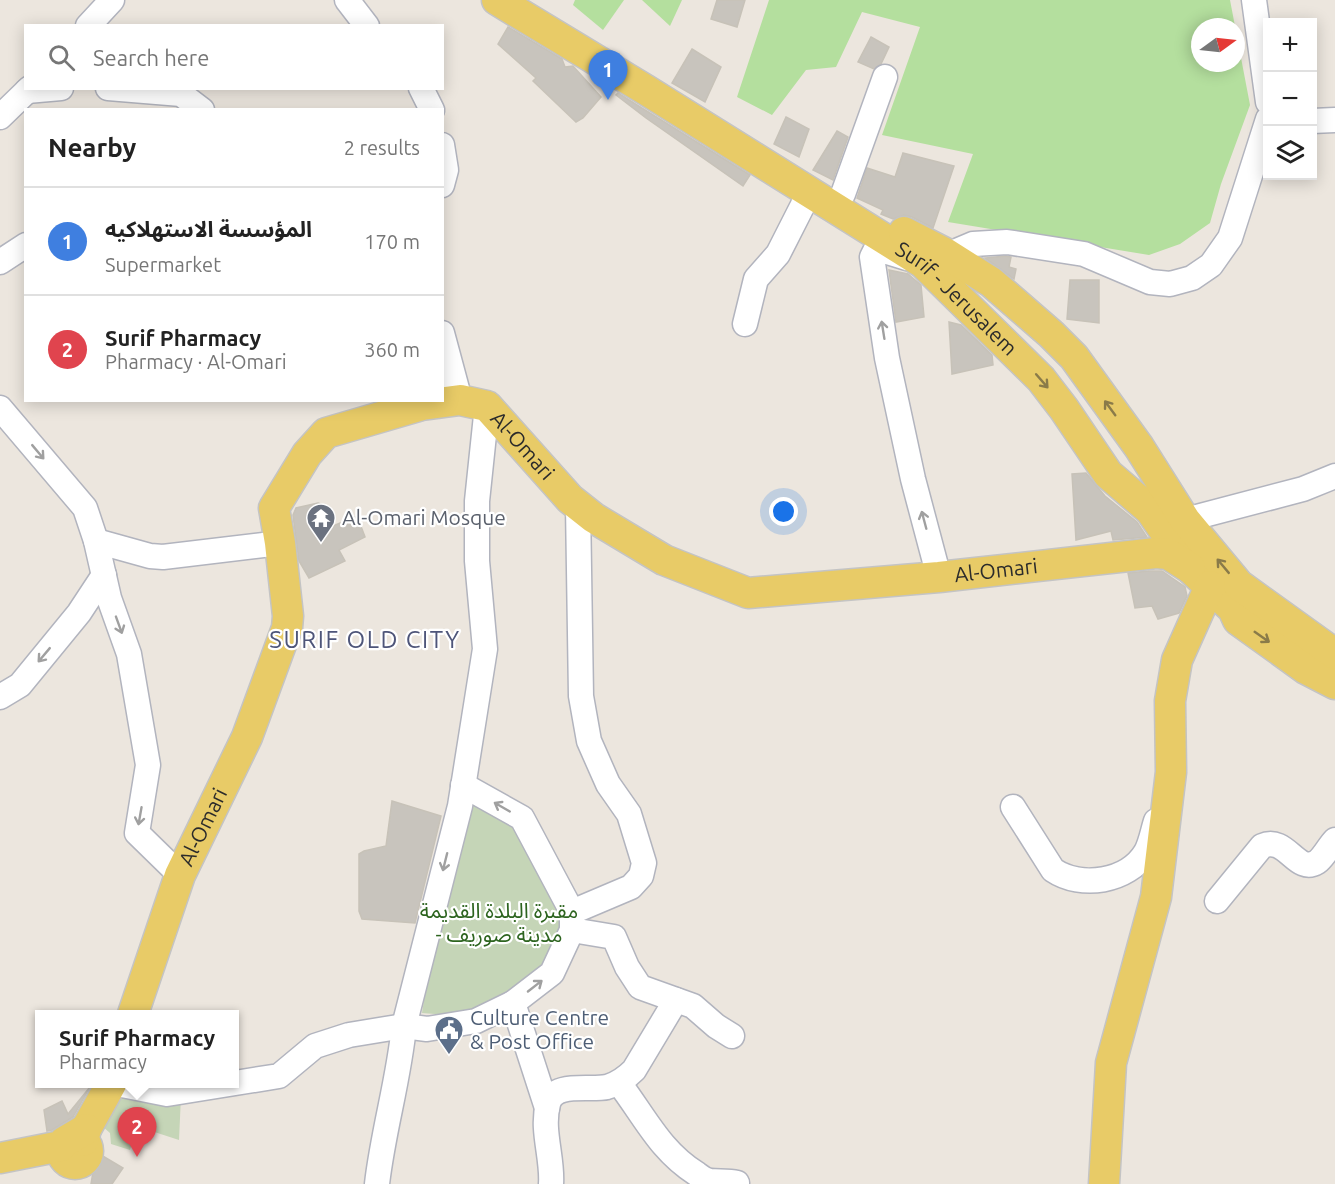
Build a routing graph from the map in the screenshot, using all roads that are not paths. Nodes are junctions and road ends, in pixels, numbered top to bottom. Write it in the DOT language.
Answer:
graph roads {
  1 [pos="111,0"];
  2 [pos="347,0"];
  3 [pos="497,0"];
  4 [pos="536,0"];
  5 [pos="1254,0"];
  6 [pos="90,24"];
  7 [pos="365,24"];
  8 [pos="1264,72"];
  9 [pos="885,77"];
  10 [pos="28,90"];
  11 [pos="133,90"];
  12 [pos="422,90"];
  13 [pos="200,108"];
  14 [pos="431,108"];
  15 [pos="0,117"];
  16 [pos="1335,120"];
  17 [pos="1317,121"];
  18 [pos="1266,126"];
  19 [pos="444,158"];
  20 [pos="444,178"];
  21 [pos="809,193"];
  22 [pos="843,194"];
  23 [pos="24,246"];
  24 [pos="0,262"];
  25 [pos="940,263"];
  26 [pos="745,324"];
  27 [pos="444,337"];
  28 [pos="474,403"];
  29 [pos="0,408"];
  30 [pos="1335,476"];
  31 [pos="1161,480"];
  32 [pos="578,506"];
  33 [pos="1150,510"];
  34 [pos="1185,520"];
  35 [pos="96,541"];
  36 [pos="280,543"];
  37 [pos="1141,556"];
  38 [pos="104,574"];
  39 [pos="939,577"];
  40 [pos="1200,577"];
  41 [pos="1233,609"];
  42 [pos="1335,654"];
  43 [pos="1335,684"];
  44 [pos="0,698"];
  45 [pos="1171,772"];
  46 [pos="463,785"];
  47 [pos="1013,807"];
  48 [pos="1335,840"];
  49 [pos="180,875"];
  50 [pos="1217,901"];
  51 [pos="572,921"];
  52 [pos="676,1000"];
  53 [pos="513,1003"];
  54 [pos="135,1010"];
  55 [pos="404,1026"];
  56 [pos="732,1036"];
  57 [pos="239,1082"];
  58 [pos="619,1083"];
  59 [pos="109,1088"];
  60 [pos="140,1088"];
  61 [pos="204,1088"];
  62 [pos="547,1108"];
  63 [pos="77,1157"];
  64 [pos="0,1158"];
  65 [pos="0,1175"];
  66 [pos="737,1183"];
  67 [pos="377,1184"];
  68 [pos="551,1184"];
  69 [pos="1104,1184"];
  1 -- 6 [label="street"];
  2 -- 7 [label="street"];
  3 -- 21 [label="main road, Surif - Jerusalem"];
  4 -- 22 [label="main road, Surif - Jerusalem"];
  5 -- 8 [label="street"];
  9 -- 22 [label="street"];
  10 -- 15 [label="street"];
  11 -- 13 [label="street"];
  12 -- 14 [label="street"];
  16 -- 17 [label="street"];
  18 -- 25 [label="street"];
  19 -- 20 [label="street"];
  21 -- 25 [label="main road, Surif - Jerusalem"];
  21 -- 26 [label="street"];
  22 -- 25 [label="main road, Surif - Jerusalem"];
  23 -- 24 [label="street"];
  31 -- 25 [label="main road, Surif - Jerusalem, one-way"];
  25 -- 33 [label="main road, Surif - Jerusalem, one-way"];
  39 -- 25 [label="street, one-way"];
  27 -- 28 [label="street"];
  28 -- 32 [label="main road, Al-Omari"];
  28 -- 36 [label="main road, Al-Omari"];
  28 -- 46 [label="street"];
  29 -- 35 [label="street, one-way"];
  30 -- 34 [label="street"];
  31 -- 33 [label="main road"];
  31 -- 34 [label="main road, Surif - Jerusalem"];
  32 -- 39 [label="main road, Al-Omari"];
  32 -- 51 [label="street"];
  33 -- 34 [label="main road"];
  33 -- 37 [label="main road"];
  33 -- 40 [label="main road, Surif - Jerusalem"];
  34 -- 41 [label="main road"];
  42 -- 34 [label="main road, Surif - Jerusalem, one-way"];
  35 -- 36 [label="street"];
  35 -- 38 [label="street"];
  36 -- 49 [label="main road, Al-Omari"];
  37 -- 39 [label="main road, Al-Omari"];
  37 -- 40 [label="main road, Al-Omari"];
  38 -- 44 [label="street, one-way"];
  38 -- 49 [label="street, one-way"];
  40 -- 41 [label="main road, Surif - Jerusalem"];
  40 -- 45 [label="main road"];
  41 -- 43 [label="main road, Surif - Jerusalem, one-way"];
  45 -- 47 [label="street"];
  45 -- 69 [label="main road"];
  51 -- 46 [label="street, one-way"];
  46 -- 55 [label="street, one-way"];
  48 -- 50 [label="street"];
  49 -- 54 [label="main road, Al-Omari"];
  51 -- 52 [label="street"];
  53 -- 51 [label="street, one-way"];
  52 -- 56 [label="street"];
  52 -- 58 [label="street"];
  53 -- 55 [label="street"];
  53 -- 62 [label="street"];
  55 -- 57 [label="street"];
  55 -- 67 [label="street"];
  58 -- 62 [label="street"];
  58 -- 66 [label="street"];
  59 -- 63 [label="main road"];
  60 -- 61 [label="street"];
  62 -- 68 [label="street"];
  63 -- 64 [label="main road"];
  63 -- 65 [label="main road"];
}
